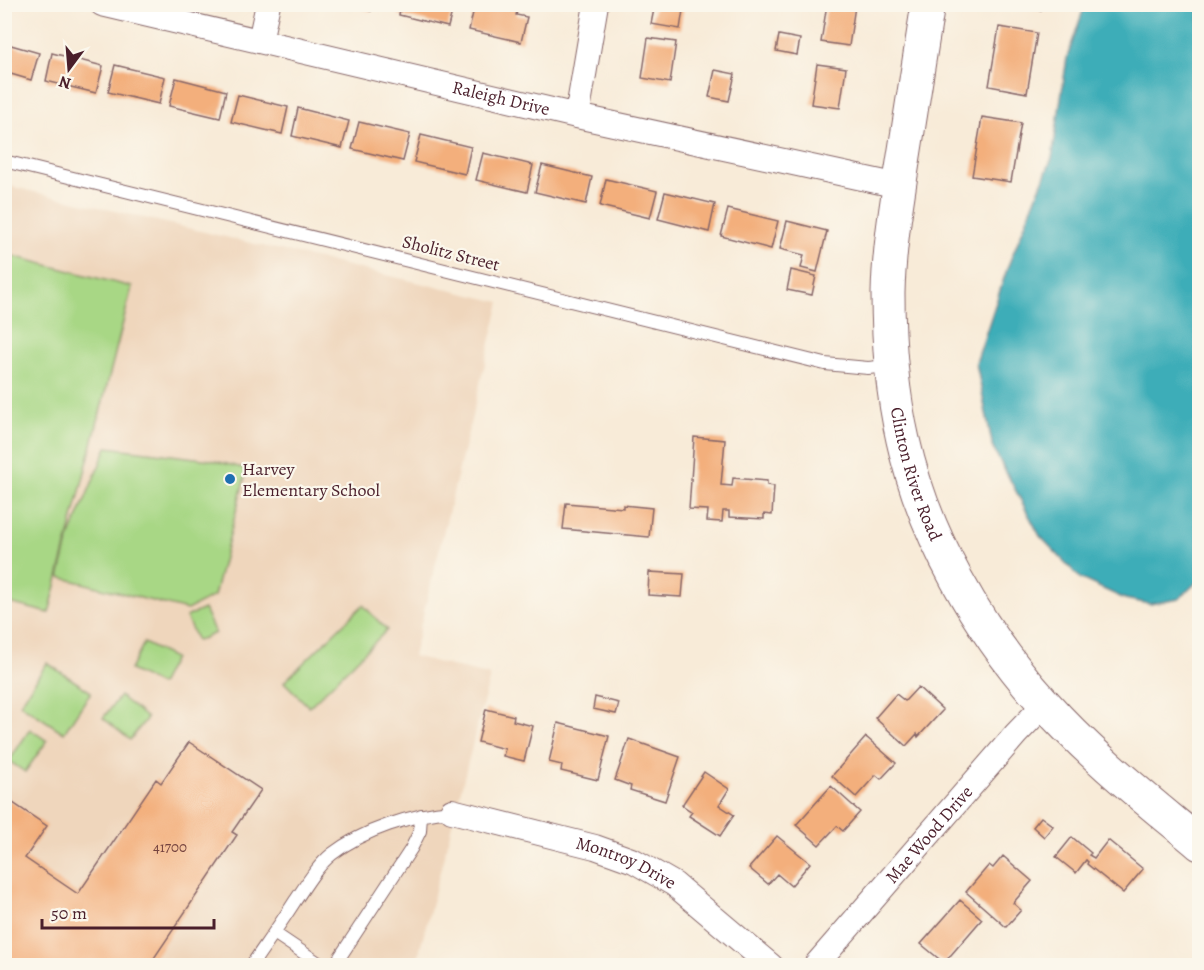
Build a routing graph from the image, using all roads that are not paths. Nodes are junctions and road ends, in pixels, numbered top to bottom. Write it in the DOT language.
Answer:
graph roads {
  1 [pos="102,4"];
  2 [pos="268,4"];
  3 [pos="596,4"];
  4 [pos="928,4"];
  5 [pos="260,41"];
  6 [pos="577,116"];
  7 [pos="4,161"];
  8 [pos="899,186"];
  9 [pos="891,366"];
  10 [pos="1045,704"];
  11 [pos="452,812"];
  12 [pos="421,815"];
  13 [pos="1200,844"];
  14 [pos="274,933"];
  15 [pos="251,966"];
  16 [pos="323,966"];
  17 [pos="334,966"];
  18 [pos="771,966"];
  19 [pos="815,966"];
  1 -- 5 [label="street, Raleigh Drive"];
  2 -- 5 [label="street"];
  3 -- 6 [label="street"];
  4 -- 8 [label="street, Clinton River Road"];
  5 -- 6 [label="street, Raleigh Drive"];
  6 -- 8 [label="street, Raleigh Drive"];
  7 -- 9 [label="lane, Sholitz Street"];
  8 -- 9 [label="street, Clinton River Road"];
  9 -- 10 [label="street, Clinton River Road"];
  10 -- 13 [label="street, Clinton River Road"];
  10 -- 19 [label="street, Mae Wood Drive"];
  11 -- 12 [label="lane"];
  11 -- 18 [label="street, Montroy Drive"];
  12 -- 14 [label="lane"];
  12 -- 17 [label="lane"];
  14 -- 15 [label="lane"];
  14 -- 16 [label="lane"];
}
